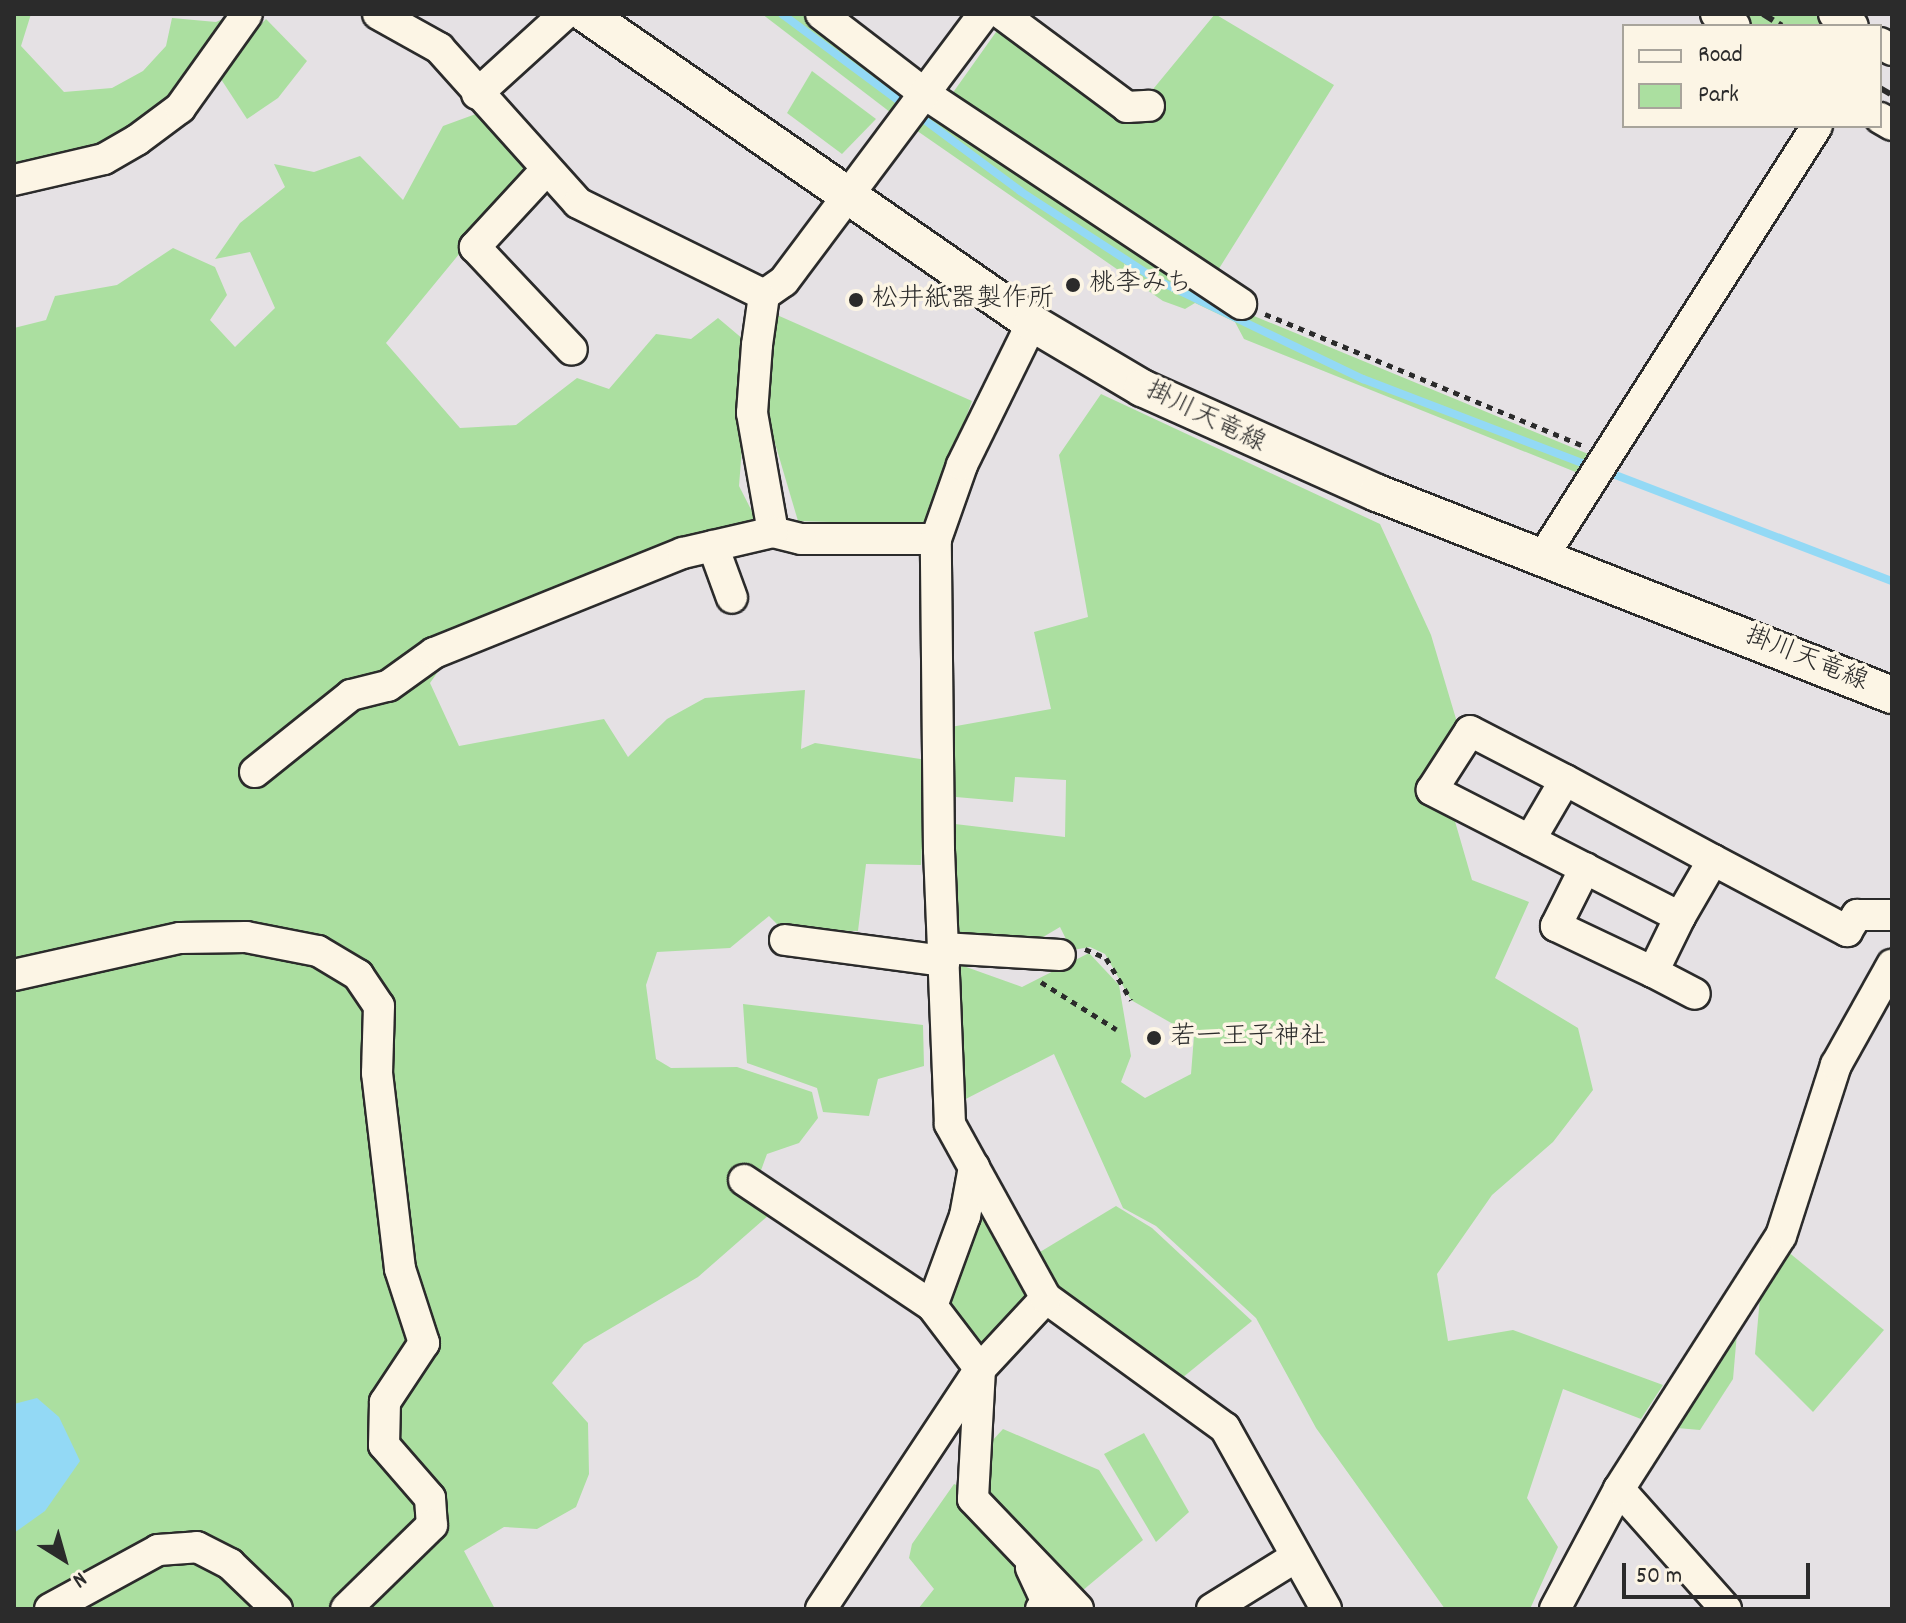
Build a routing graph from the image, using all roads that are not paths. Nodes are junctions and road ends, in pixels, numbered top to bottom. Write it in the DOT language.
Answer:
graph roads {
  1 [pos="247,14"];
  2 [pos="378,14"];
  3 [pos="565,14"];
  4 [pos="586,14"];
  5 [pos="821,14"];
  6 [pos="984,14"];
  7 [pos="1002,14"];
  8 [pos="477,94"];
  9 [pos="926,98"];
  10 [pos="1149,106"];
  11 [pos="1816,128"];
  12 [pos="546,170"];
  13 [pos="14,180"];
  14 [pos="848,196"];
  15 [pos="764,295"];
  16 [pos="1241,304"];
  17 [pos="1032,323"];
  18 [pos="572,350"];
  19 [pos="773,532"];
  20 [pos="936,539"];
  21 [pos="713,546"];
  22 [pos="1542,558"];
  23 [pos="732,598"];
  24 [pos="1892,695"];
  25 [pos="255,772"];
  26 [pos="1565,780"];
  27 [pos="1530,840"];
  28 [pos="1713,860"];
  29 [pos="1585,868"];
  30 [pos="1892,915"];
  31 [pos="1680,917"];
  32 [pos="785,940"];
  33 [pos="944,954"];
  34 [pos="1060,955"];
  35 [pos="1892,965"];
  36 [pos="1653,972"];
  37 [pos="14,975"];
  38 [pos="1695,994"];
  39 [pos="974,1167"];
  40 [pos="744,1180"];
  41 [pos="1046,1298"];
  42 [pos="932,1306"];
  43 [pos="980,1369"];
  44 [pos="1619,1489"];
  45 [pos="1296,1557"];
  46 [pos="1030,1558"];
  47 [pos="50,1609"];
  48 [pos="277,1609"];
  49 [pos="346,1609"];
  50 [pos="821,1609"];
  51 [pos="1041,1609"];
  52 [pos="1078,1609"];
  53 [pos="1212,1609"];
  54 [pos="1326,1609"];
  55 [pos="1555,1609"];
  56 [pos="1726,1609"];
  1 -- 13 [label="street"];
  2 -- 8 [label="street"];
  3 -- 8 [label="street"];
  4 -- 14 [label="main road, 掛川天竜線"];
  5 -- 9 [label="street"];
  6 -- 9 [label="street"];
  7 -- 10 [label="street"];
  8 -- 12 [label="street"];
  9 -- 14 [label="street"];
  9 -- 16 [label="street"];
  11 -- 22 [label="street"];
  12 -- 15 [label="street"];
  12 -- 18 [label="street"];
  14 -- 15 [label="street"];
  14 -- 17 [label="main road, 掛川天竜線"];
  15 -- 19 [label="street"];
  17 -- 20 [label="street"];
  17 -- 22 [label="main road, 掛川天竜線"];
  19 -- 20 [label="street"];
  19 -- 21 [label="street"];
  20 -- 33 [label="street"];
  21 -- 23 [label="street"];
  21 -- 25 [label="street"];
  22 -- 24 [label="main road, 掛川天竜線"];
  26 -- 27 [label="street"];
  26 -- 27 [label="street"];
  26 -- 28 [label="street"];
  27 -- 29 [label="street"];
  28 -- 30 [label="street"];
  28 -- 31 [label="street"];
  29 -- 31 [label="street"];
  29 -- 36 [label="street"];
  31 -- 36 [label="street"];
  32 -- 33 [label="street"];
  33 -- 34 [label="street"];
  33 -- 39 [label="street"];
  35 -- 44 [label="street"];
  36 -- 38 [label="street"];
  37 -- 49 [label="street"];
  39 -- 41 [label="street"];
  39 -- 42 [label="street"];
  40 -- 42 [label="street"];
  41 -- 43 [label="street"];
  41 -- 45 [label="street"];
  42 -- 43 [label="street"];
  43 -- 46 [label="street"];
  43 -- 50 [label="street"];
  44 -- 55 [label="street"];
  44 -- 56 [label="street"];
  45 -- 53 [label="street"];
  45 -- 54 [label="street"];
  46 -- 51 [label="street"];
  46 -- 52 [label="street"];
  47 -- 48 [label="street"];
}
